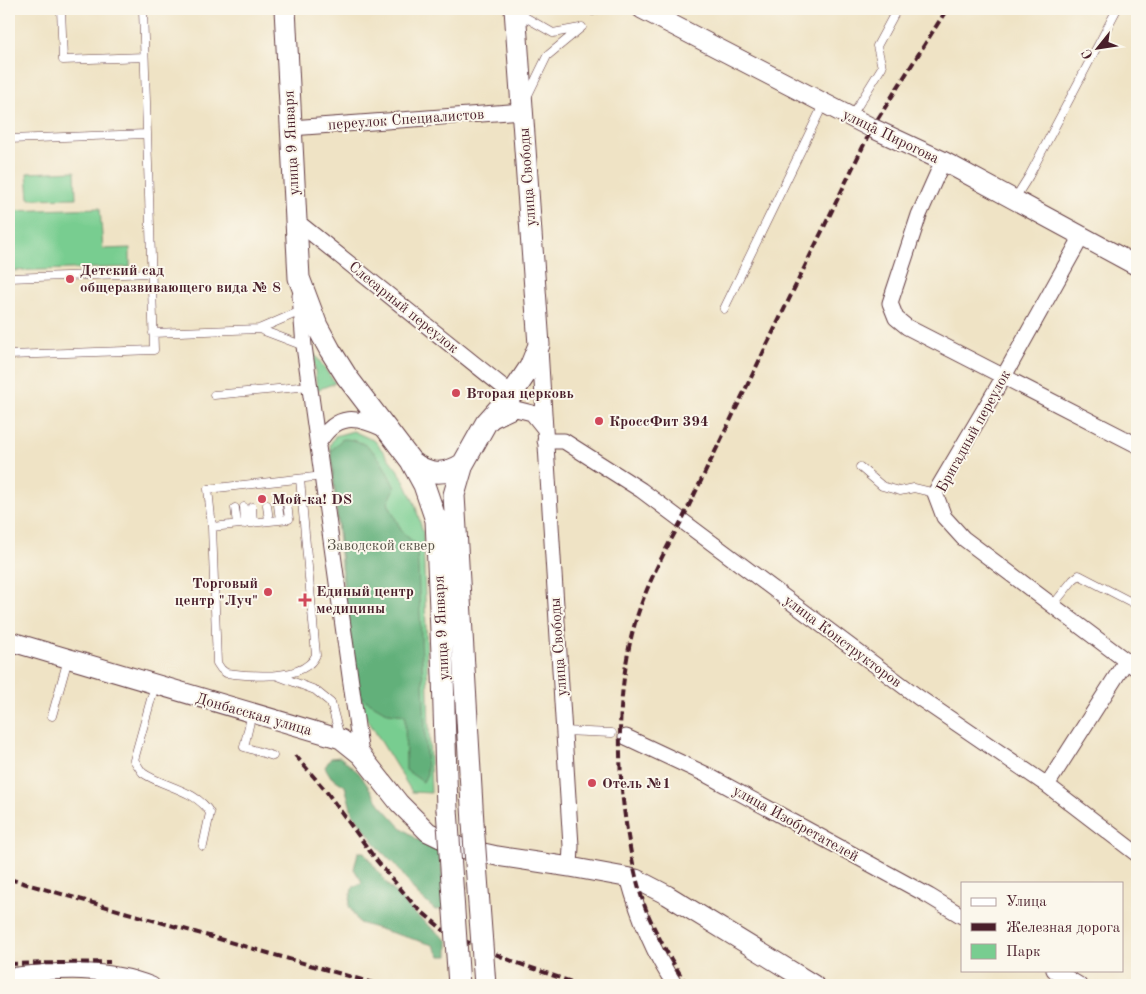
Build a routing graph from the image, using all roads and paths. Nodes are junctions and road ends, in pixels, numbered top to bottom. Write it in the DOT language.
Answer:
graph roads {
  1 [pos="61,9"];
  2 [pos="143,9"];
  3 [pos="285,9"];
  4 [pos="642,9"];
  5 [pos="897,9"];
  6 [pos="1117,9"];
  7 [pos="515,10"];
  8 [pos="144,57"];
  9 [pos="824,102"];
  10 [pos="522,111"];
  11 [pos="851,117"];
  12 [pos="291,128"];
  13 [pos="147,134"];
  14 [pos="9,139"];
  15 [pos="943,161"];
  16 [pos="1014,200"];
  17 [pos="295,220"];
  18 [pos="1082,236"];
  19 [pos="1137,266"];
  20 [pos="152,273"];
  21 [pos="9,278"];
  22 [pos="299,278"];
  23 [pos="724,309"];
  24 [pos="301,311"];
  25 [pos="259,329"];
  26 [pos="153,333"];
  27 [pos="540,345"];
  28 [pos="304,346"];
  29 [pos="9,355"];
  30 [pos="1004,376"];
  31 [pos="310,386"];
  32 [pos="512,394"];
  33 [pos="214,395"];
  34 [pos="486,423"];
  35 [pos="388,431"];
  36 [pos="544,434"];
  37 [pos="318,444"];
  38 [pos="1137,444"];
  39 [pos="411,461"];
  40 [pos="463,464"];
  41 [pos="860,466"];
  42 [pos="323,476"];
  43 [pos="300,479"];
  44 [pos="285,480"];
  45 [pos="276,482"];
  46 [pos="265,483"];
  47 [pos="241,485"];
  48 [pos="286,490"];
  49 [pos="277,491"];
  50 [pos="266,492"];
  51 [pos="935,493"];
  52 [pos="246,494"];
  53 [pos="234,495"];
  54 [pos="454,495"];
  55 [pos="288,504"];
  56 [pos="267,505"];
  57 [pos="278,505"];
  58 [pos="280,520"];
  59 [pos="269,521"];
  60 [pos="245,524"];
  61 [pos="212,527"];
  62 [pos="1053,605"];
  63 [pos="1137,605"];
  64 [pos="9,641"];
  65 [pos="68,659"];
  66 [pos="1132,665"];
  67 [pos="278,676"];
  68 [pos="155,685"];
  69 [pos="252,713"];
  70 [pos="52,716"];
  71 [pos="563,731"];
  72 [pos="619,735"];
  73 [pos="341,739"];
  74 [pos="361,755"];
  75 [pos="273,756"];
  76 [pos="1047,785"];
  77 [pos="203,846"];
  78 [pos="1137,854"];
  79 [pos="570,867"];
  80 [pos="628,877"];
  81 [pos="961,915"];
  82 [pos="1057,972"];
  83 [pos="9,976"];
  84 [pos="45,978"];
  85 [pos="152,985"];
  86 [pos="459,985"];
  87 [pos="485,985"];
  88 [pos="675,985"];
  89 [pos="814,985"];
  90 [pos="1079,985"];
  1 -- 8 [label="lane"];
  2 -- 8 [label="lane"];
  3 -- 12 [label="main road, улица 9 Января"];
  4 -- 9 [label="street, улица Пирогова"];
  5 -- 11 [label="lane"];
  6 -- 16 [label="lane"];
  7 -- 10 [label="main road, улица Свободы"];
  7 -- 10 [label="lane"];
  8 -- 13 [label="lane"];
  9 -- 11 [label="street, улица Пирогова"];
  9 -- 23 [label="lane"];
  10 -- 12 [label="street, переулок Специалистов"];
  10 -- 27 [label="main road, улица Свободы"];
  11 -- 15 [label="street, улица Пирогова"];
  12 -- 17 [label="main road, улица 9 Января"];
  13 -- 14 [label="lane"];
  13 -- 20 [label="lane"];
  15 -- 16 [label="street, улица Пирогова"];
  15 -- 30 [label="street"];
  16 -- 18 [label="street, улица Пирогова"];
  17 -- 22 [label="main road, улица 9 Января"];
  17 -- 32 [label="street, Слесарный переулок"];
  18 -- 19 [label="street, улица Пирогова"];
  18 -- 30 [label="street, Бригадный переулок"];
  20 -- 21 [label="lane"];
  20 -- 26 [label="lane"];
  22 -- 24 [label="street, улица 9 Января"];
  22 -- 35 [label="main road, улица 9 Января"];
  24 -- 25 [label="lane"];
  24 -- 28 [label="street, улица 9 Января"];
  25 -- 26 [label="lane"];
  25 -- 28 [label="lane"];
  26 -- 29 [label="lane"];
  27 -- 32 [label="main road, улица Свободы"];
  27 -- 36 [label="street, улица Свободы"];
  28 -- 31 [label="street, улица 9 Января"];
  30 -- 38 [label="street"];
  30 -- 51 [label="street, Бригадный переулок"];
  31 -- 33 [label="lane"];
  31 -- 37 [label="street, улица 9 Января"];
  32 -- 34 [label="main road, улица Свободы"];
  34 -- 36 [label="street"];
  34 -- 40 [label="main road, улица Свободы"];
  35 -- 37 [label="street"];
  35 -- 39 [label="main road, улица 9 Января"];
  36 -- 71 [label="street, улица Свободы"];
  36 -- 76 [label="street, улица Конструкторов"];
  37 -- 42 [label="street, улица 9 Января"];
  39 -- 40 [label="main road"];
  39 -- 86 [label="main road, улица 9 Января, bridge"];
  40 -- 54 [label="main road, улица Свободы"];
  41 -- 51 [label="lane"];
  42 -- 43 [label="lane"];
  42 -- 74 [label="street, улица 9 Января"];
  43 -- 44 [label="lane"];
  43 -- 67 [label="lane"];
  44 -- 45 [label="lane"];
  44 -- 48 [label="lane"];
  45 -- 46 [label="lane"];
  45 -- 49 [label="lane"];
  46 -- 47 [label="lane"];
  46 -- 50 [label="lane"];
  47 -- 52 [label="lane"];
  47 -- 53 [label="lane"];
  47 -- 61 [label="lane"];
  51 -- 62 [label="street, Бригадный переулок"];
  54 -- 87 [label="main road, улица 9 Января, bridge"];
  55 -- 58 [label="lane"];
  56 -- 59 [label="lane"];
  57 -- 58 [label="lane"];
  58 -- 59 [label="lane"];
  59 -- 60 [label="lane"];
  60 -- 60 [label="lane"];
  60 -- 61 [label="lane"];
  61 -- 67 [label="lane"];
  62 -- 63 [label="lane"];
  62 -- 66 [label="street, Бригадный переулок"];
  64 -- 65 [label="street, Донбасская улица"];
  65 -- 68 [label="street, Донбасская улица"];
  65 -- 70 [label="lane"];
  66 -- 76 [label="street"];
  67 -- 73 [label="lane"];
  68 -- 69 [label="street, Донбасская улица"];
  68 -- 77 [label="lane"];
  69 -- 73 [label="street, Донбасская улица"];
  69 -- 75 [label="lane"];
  71 -- 72 [label="lane"];
  71 -- 79 [label="street, улица Свободы"];
  72 -- 81 [label="street, улица Изобретателей"];
  73 -- 74 [label="street, Донбасская улица"];
  74 -- 79 [label="street, Донбасская улица"];
  76 -- 78 [label="street, улица Конструкторов"];
  79 -- 80 [label="street, Донбасская улица"];
  80 -- 88 [label="street"];
  80 -- 89 [label="street, Донбасская улица"];
  82 -- 90 [label="street"];
  83 -- 84 [label="street"];
  84 -- 85 [label="street"];
}
